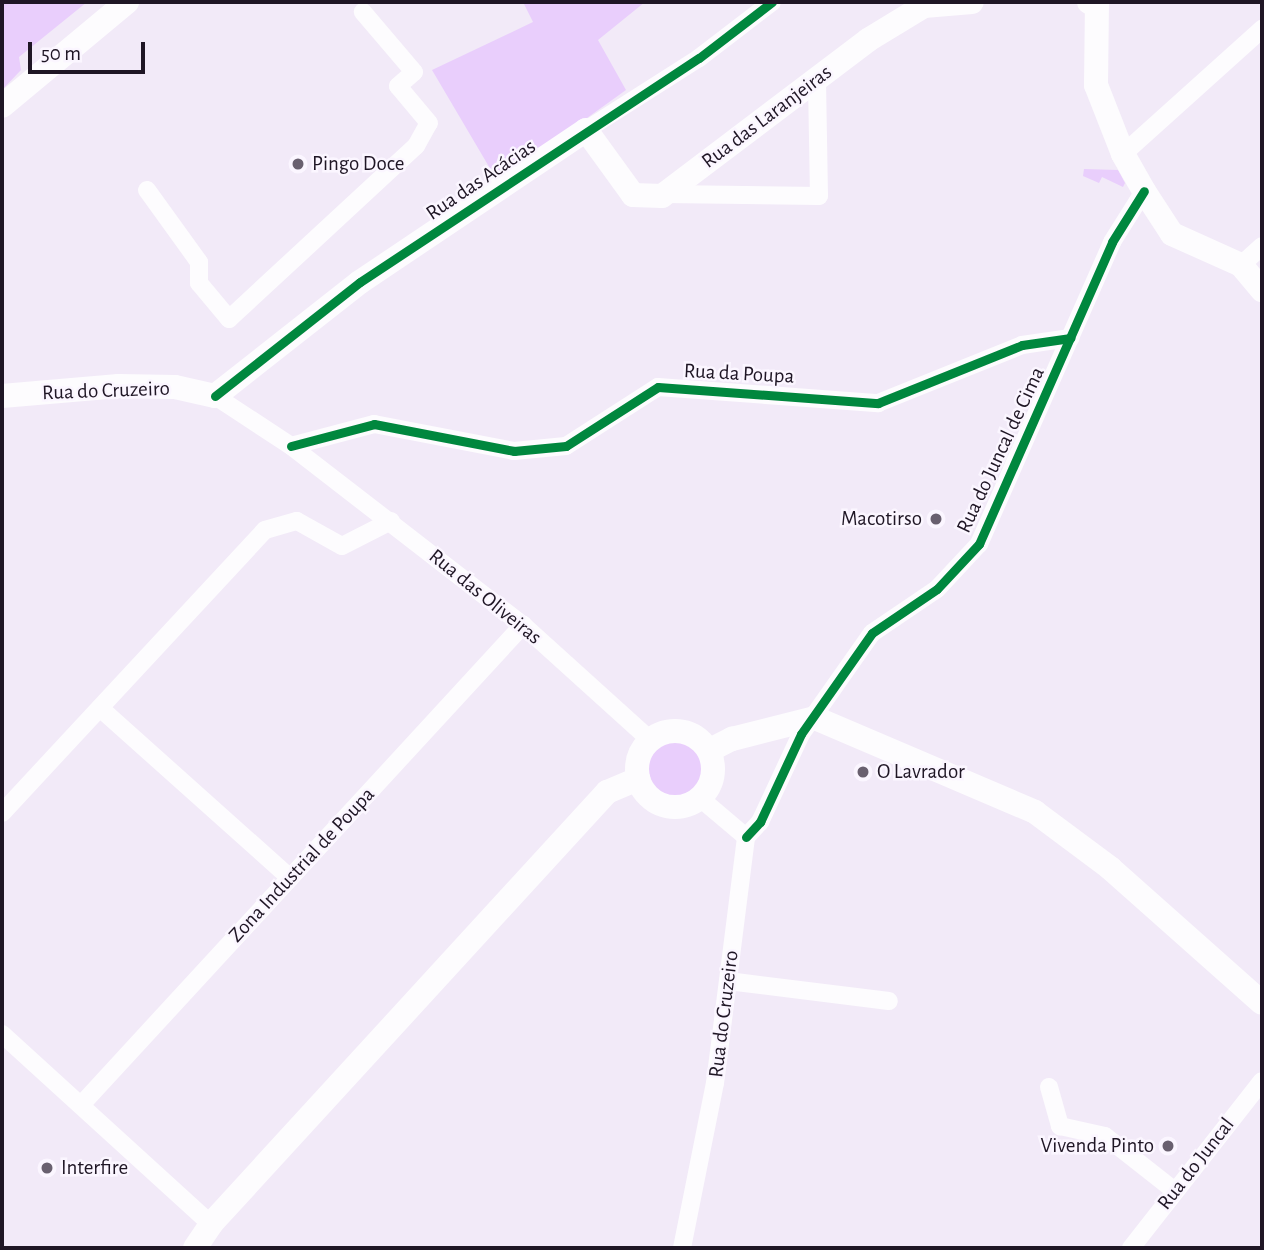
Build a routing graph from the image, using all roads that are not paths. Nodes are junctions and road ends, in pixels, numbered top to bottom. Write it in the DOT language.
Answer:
graph roads {
  1 [pos="127,2"];
  2 [pos="772,2"];
  3 [pos="972,2"];
  4 [pos="1089,2"];
  5 [pos="1097,2"];
  6 [pos="363,12"];
  7 [pos="1262,29"];
  8 [pos="817,81"];
  9 [pos="2,106"];
  10 [pos="586,130"];
  11 [pos="1123,154"];
  12 [pos="147,190"];
  13 [pos="1144,191"];
  14 [pos="665,194"];
  15 [pos="1262,246"];
  16 [pos="1241,265"];
  17 [pos="1262,290"];
  18 [pos="1070,338"];
  19 [pos="2,396"];
  20 [pos="215,396"];
  21 [pos="291,446"];
  22 [pos="314,463"];
  23 [pos="391,521"];
  24 [pos="523,625"];
  25 [pos="100,708"];
  26 [pos="815,718"];
  27 [pos="649,738"];
  28 [pos="710,750"];
  29 [pos="638,779"];
  30 [pos="701,799"];
  31 [pos="2,813"];
  32 [pos="746,837"];
  33 [pos="290,878"];
  34 [pos="728,981"];
  35 [pos="889,1000"];
  36 [pos="1262,1003"];
  37 [pos="2,1034"];
  38 [pos="1262,1081"];
  39 [pos="1049,1087"];
  40 [pos="81,1105"];
  41 [pos="1175,1191"];
  42 [pos="211,1224"];
  43 [pos="195,1248"];
  44 [pos="682,1248"];
  45 [pos="1131,1248"];
  1 -- 9 [label="street"];
  2 -- 10 [label="street, Rua das Acácias"];
  3 -- 8 [label="street, Rua das Laranjeiras"];
  4 -- 5 [label="street"];
  5 -- 11 [label="street"];
  6 -- 12 [label="street"];
  7 -- 11 [label="street"];
  8 -- 14 [label="street, Rua das Laranjeiras"];
  8 -- 14 [label="street"];
  10 -- 14 [label="street"];
  10 -- 20 [label="street, Rua das Acácias"];
  11 -- 13 [label="street"];
  13 -- 16 [label="street"];
  13 -- 18 [label="street, Rua do Juncal de Cima"];
  15 -- 16 [label="street"];
  16 -- 17 [label="street"];
  18 -- 21 [label="street, Rua da Poupa"];
  18 -- 26 [label="street, Rua do Juncal de Cima"];
  19 -- 20 [label="street, Rua do Cruzeiro"];
  20 -- 21 [label="street, Rua do Cruzeiro"];
  21 -- 22 [label="street, Rua do Cruzeiro"];
  22 -- 23 [label="street, Rua das Oliveiras"];
  23 -- 24 [label="street, Rua das Oliveiras"];
  23 -- 25 [label="street"];
  24 -- 27 [label="street, Rua das Oliveiras"];
  24 -- 33 [label="street, Zona Industrial de Poupa"];
  25 -- 31 [label="street"];
  25 -- 33 [label="street"];
  26 -- 28 [label="street"];
  26 -- 32 [label="street, Rua do Juncal de Cima"];
  26 -- 36 [label="street"];
  27 -- 28 [label="street"];
  27 -- 29 [label="street"];
  28 -- 30 [label="street"];
  29 -- 30 [label="street"];
  29 -- 42 [label="street"];
  30 -- 32 [label="street"];
  32 -- 34 [label="street, Rua do Cruzeiro"];
  33 -- 40 [label="street, Zona Industrial de Poupa"];
  34 -- 35 [label="street"];
  34 -- 44 [label="street, Rua do Cruzeiro"];
  37 -- 40 [label="street"];
  38 -- 41 [label="street, Rua do Juncal"];
  39 -- 41 [label="street"];
  40 -- 42 [label="street"];
  41 -- 45 [label="street, Rua do Juncal"];
  42 -- 43 [label="street"];
}
